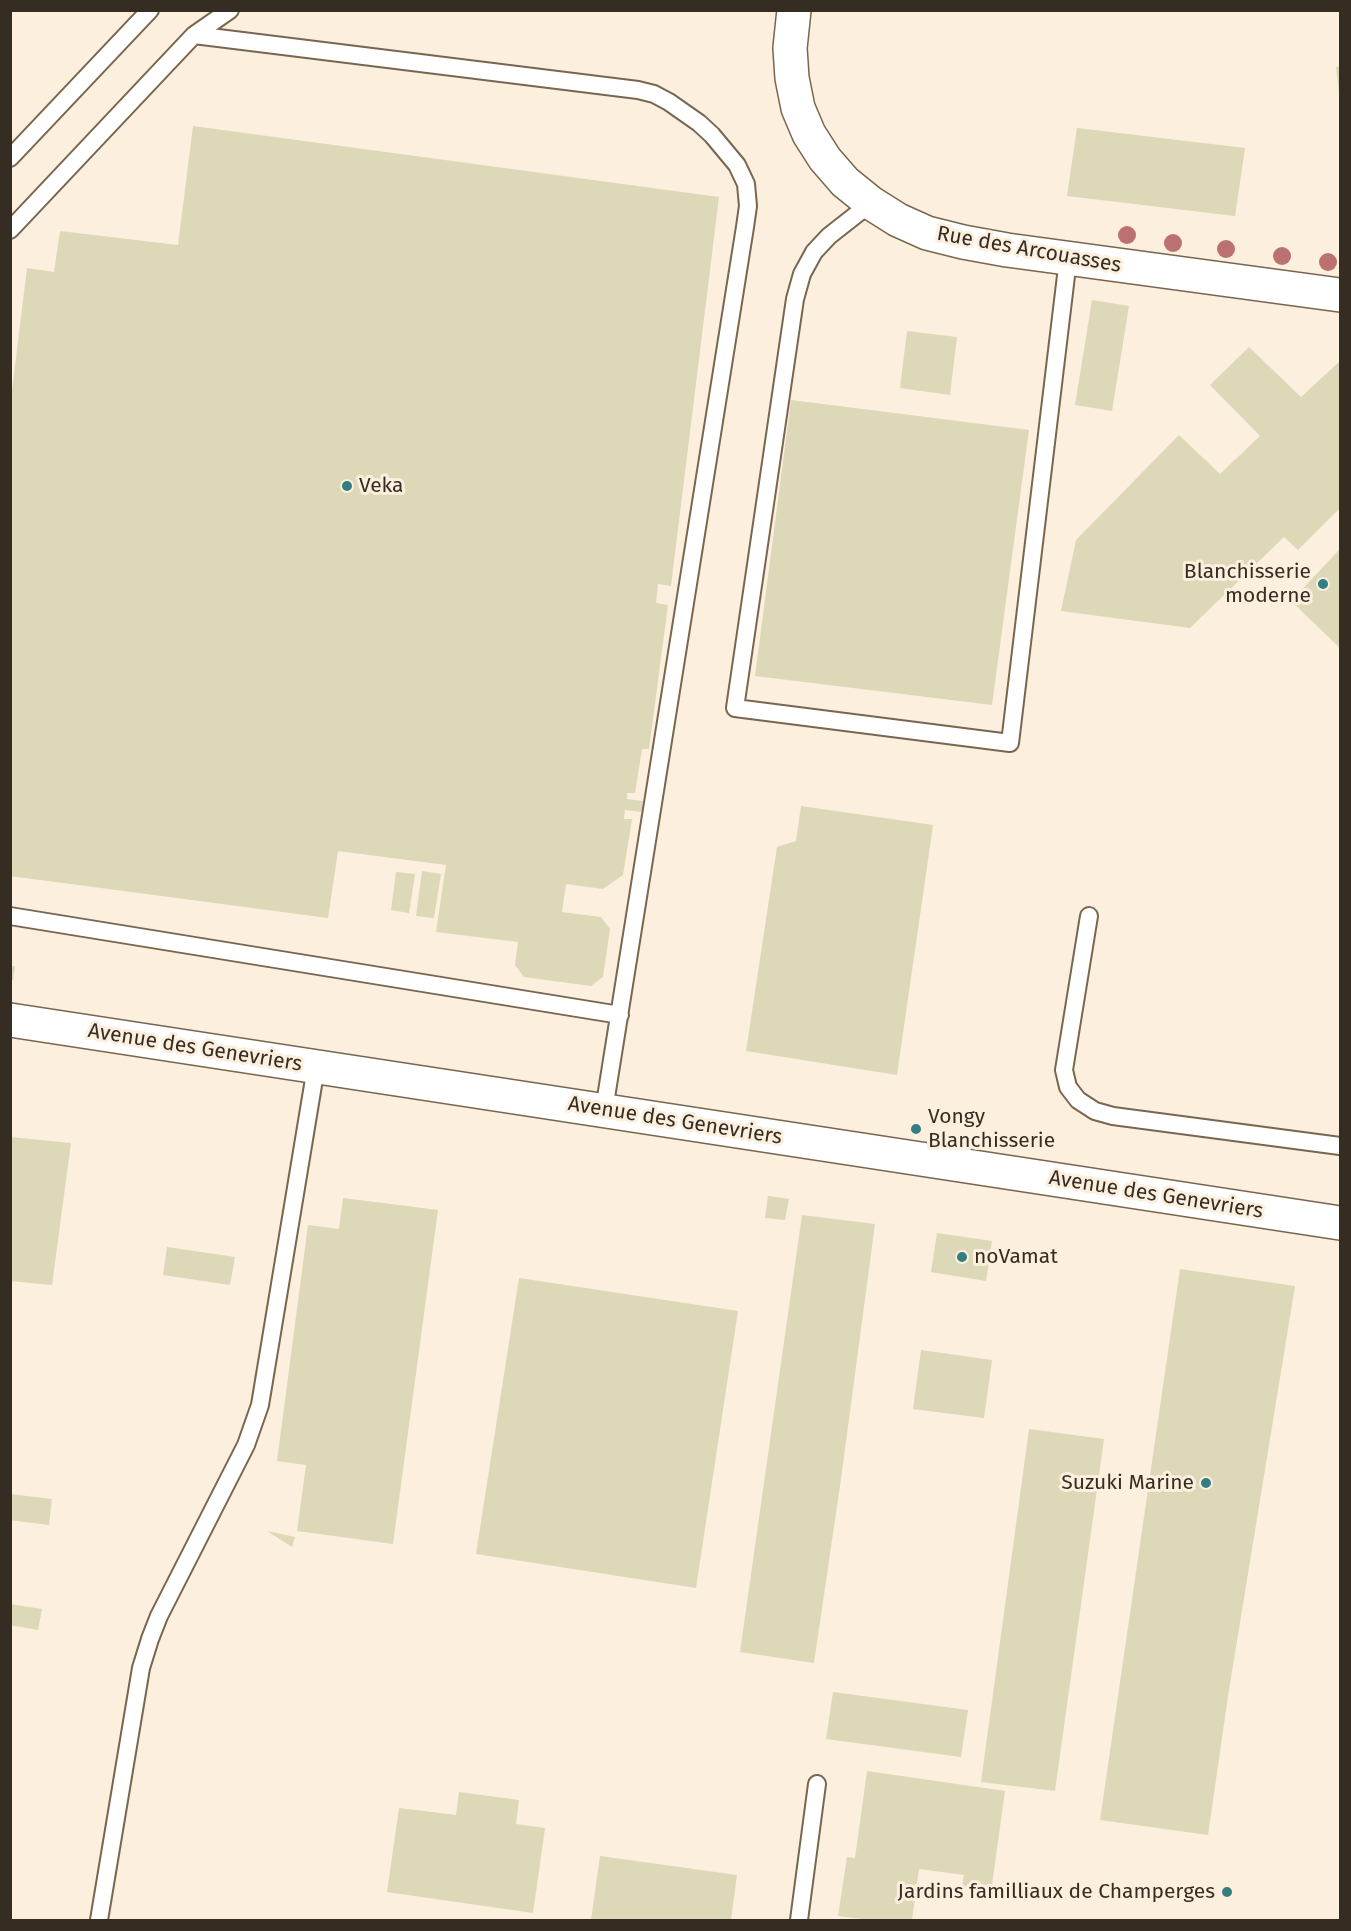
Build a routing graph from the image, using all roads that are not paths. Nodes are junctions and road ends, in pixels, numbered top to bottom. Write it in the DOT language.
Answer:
graph roads {
  1 [pos="150,10"];
  2 [pos="230,10"];
  3 [pos="794,10"];
  4 [pos="194,35"];
  5 [pos="10,158"];
  6 [pos="871,203"];
  7 [pos="10,230"];
  8 [pos="1068,259"];
  9 [pos="1341,295"];
  10 [pos="10,916"];
  11 [pos="1089,916"];
  12 [pos="620,1016"];
  13 [pos="10,1020"];
  14 [pos="316,1066"];
  15 [pos="604,1110"];
  16 [pos="1341,1146"];
  17 [pos="1341,1222"];
  18 [pos="817,1785"];
  19 [pos="99,1920"];
  20 [pos="799,1920"];
  1 -- 5 [label="lane"];
  2 -- 4 [label="lane"];
  3 -- 6 [label="street, Rue des Arcouasses"];
  4 -- 7 [label="lane"];
  4 -- 12 [label="lane"];
  6 -- 8 [label="street, Rue des Arcouasses"];
  6 -- 8 [label="lane"];
  8 -- 9 [label="street, Rue des Arcouasses"];
  10 -- 12 [label="lane"];
  11 -- 16 [label="lane"];
  12 -- 15 [label="lane"];
  13 -- 14 [label="street, Avenue des Genevriers"];
  14 -- 15 [label="street, Avenue des Genevriers"];
  14 -- 19 [label="lane"];
  15 -- 17 [label="street, Avenue des Genevriers"];
  18 -- 20 [label="lane"];
}
